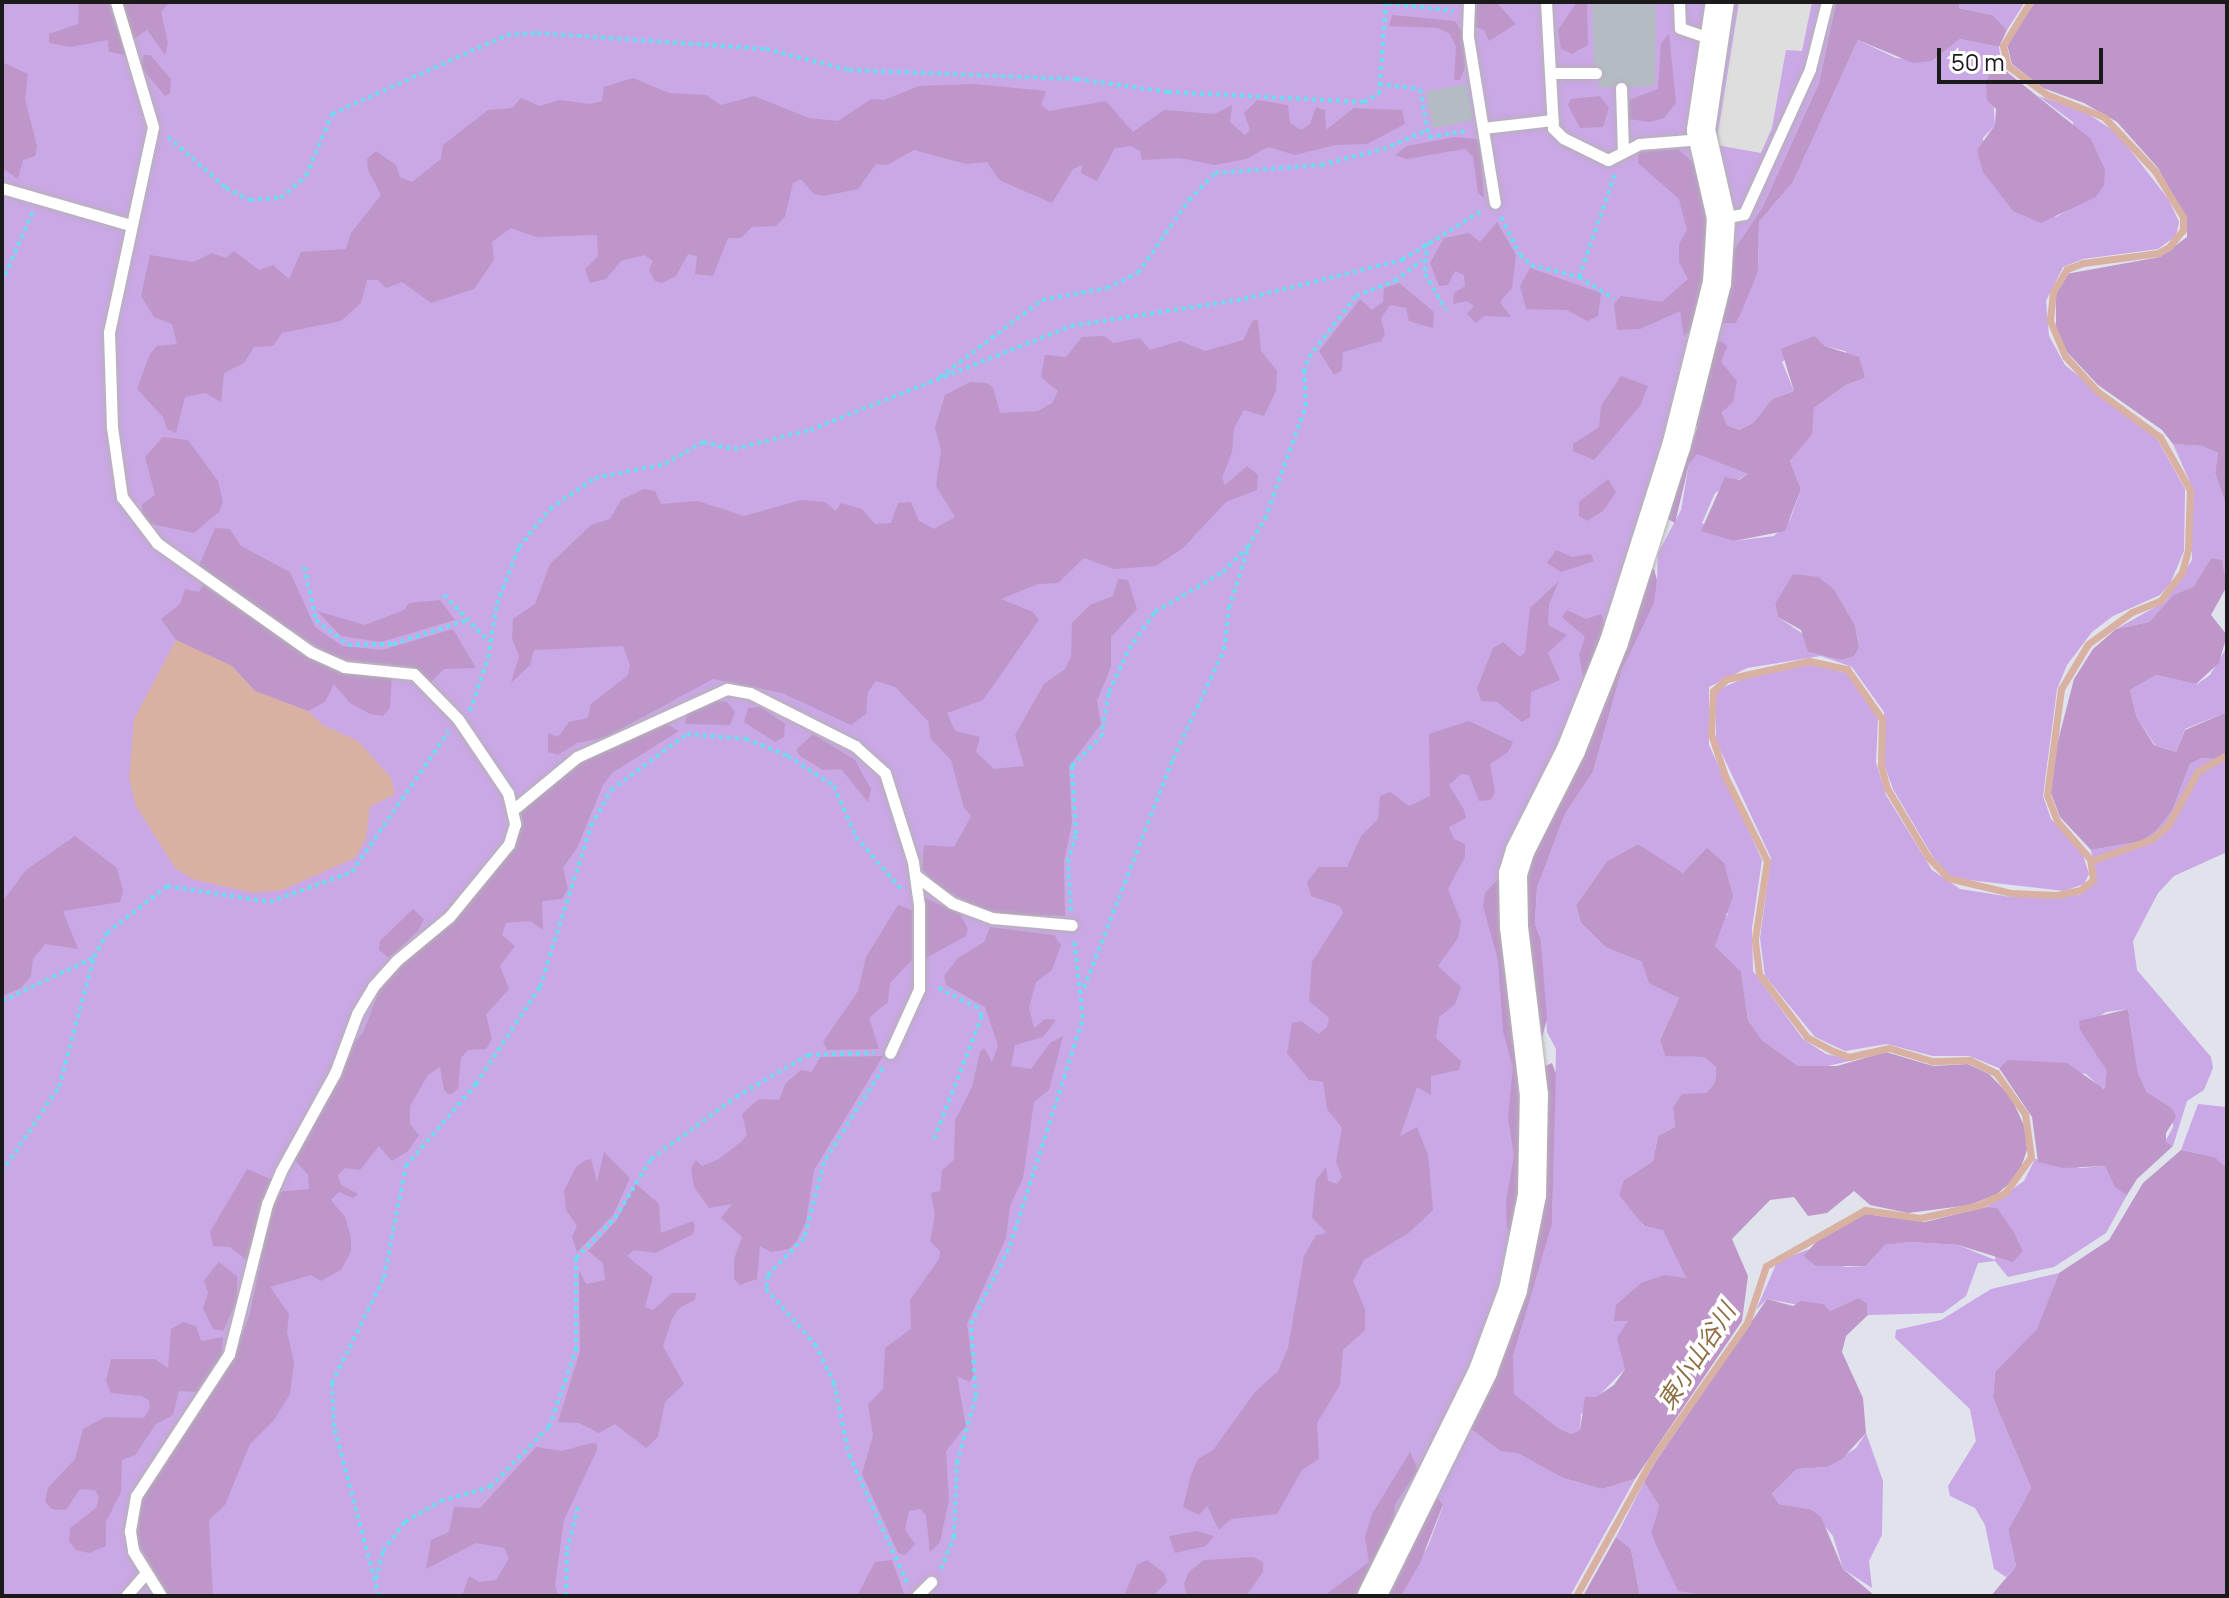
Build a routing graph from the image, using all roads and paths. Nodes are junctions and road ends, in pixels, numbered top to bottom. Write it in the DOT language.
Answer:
graph roads {
  1 [pos="116,2"];
  2 [pos="1380,2"];
  3 [pos="1546,2"];
  4 [pos="1679,2"];
  5 [pos="1720,2"];
  6 [pos="1827,2"];
  7 [pos="1386,3"];
  8 [pos="1468,7"];
  9 [pos="1715,40"];
  10 [pos="1553,73"];
  11 [pos="1596,73"];
  12 [pos="1379,84"];
  13 [pos="1621,88"];
  14 [pos="1553,120"];
  15 [pos="153,127"];
  16 [pos="1483,128"];
  17 [pos="1426,131"];
  18 [pos="1702,139"];
  19 [pos="1618,154"];
  20 [pos="2,188"];
  21 [pos="37,199"];
  22 [pos="1495,203"];
  23 [pos="1721,218"];
  24 [pos="130,225"];
  25 [pos="1429,241"];
  26 [pos="1422,260"];
  27 [pos="1579,277"];
  28 [pos="2,282"];
  29 [pos="1614,299"];
  30 [pos="1446,310"];
  31 [pos="935,381"];
  32 [pos="1248,547"];
  33 [pos="304,567"];
  34 [pos="444,595"];
  35 [pos="465,621"];
  36 [pos="489,643"];
  37 [pos="461,724"];
  38 [pos="514,809"];
  39 [pos="915,875"];
  40 [pos="919,905"];
  41 [pos="1072,925"];
  42 [pos="94,957"];
  43 [pos="921,978"];
  44 [pos="1083,990"];
  45 [pos="2,1001"];
  46 [pos="890,1053"];
  47 [pos="934,1139"];
  48 [pos="2,1172"];
  49 [pos="578,1507"];
  50 [pos="145,1574"];
  51 [pos="376,1579"];
  52 [pos="931,1582"];
  53 [pos="126,1596"];
  54 [pos="161,1596"];
  55 [pos="379,1596"];
  56 [pos="566,1596"];
  57 [pos="915,1596"];
  58 [pos="1372,1596"];
  1 -- 15 [label="lane"];
  2 -- 7 [label="path"];
  3 -- 10 [label="lane"];
  4 -- 9 [label="lane"];
  5 -- 9 [label="street"];
  6 -- 23 [label="lane"];
  7 -- 8 [label="path"];
  7 -- 12 [label="path"];
  8 -- 16 [label="lane"];
  9 -- 18 [label="street"];
  10 -- 11 [label="lane"];
  10 -- 14 [label="lane"];
  12 -- 15 [label="path"];
  12 -- 17 [label="path"];
  13 -- 19 [label="lane"];
  14 -- 16 [label="lane"];
  14 -- 19 [label="lane"];
  15 -- 24 [label="lane"];
  16 -- 17 [label="path"];
  16 -- 22 [label="lane"];
  17 -- 31 [label="path"];
  18 -- 19 [label="lane"];
  18 -- 23 [label="street"];
  19 -- 27 [label="path"];
  20 -- 21 [label="lane"];
  21 -- 24 [label="lane"];
  21 -- 28 [label="path"];
  22 -- 25 [label="path"];
  22 -- 27 [label="path"];
  23 -- 58 [label="street"];
  24 -- 37 [label="lane"];
  25 -- 26 [label="path"];
  25 -- 31 [label="path"];
  26 -- 30 [label="path"];
  26 -- 32 [label="path"];
  27 -- 29 [label="path"];
  31 -- 36 [label="path"];
  32 -- 41 [label="path"];
  32 -- 44 [label="path"];
  33 -- 35 [label="path"];
  34 -- 35 [label="path"];
  35 -- 36 [label="path"];
  36 -- 37 [label="path"];
  37 -- 38 [label="lane"];
  37 -- 42 [label="path"];
  38 -- 39 [label="lane"];
  38 -- 50 [label="lane"];
  39 -- 40 [label="lane"];
  39 -- 41 [label="lane"];
  40 -- 43 [label="lane"];
  40 -- 51 [label="path"];
  41 -- 44 [label="path"];
  42 -- 45 [label="path"];
  42 -- 48 [label="path"];
  43 -- 46 [label="lane"];
  43 -- 47 [label="path"];
  44 -- 52 [label="path"];
  46 -- 51 [label="path"];
  46 -- 57 [label="path"];
  49 -- 56 [label="path"];
  50 -- 53 [label="lane"];
  50 -- 54 [label="lane"];
  51 -- 55 [label="path"];
  52 -- 57 [label="lane"];
}
